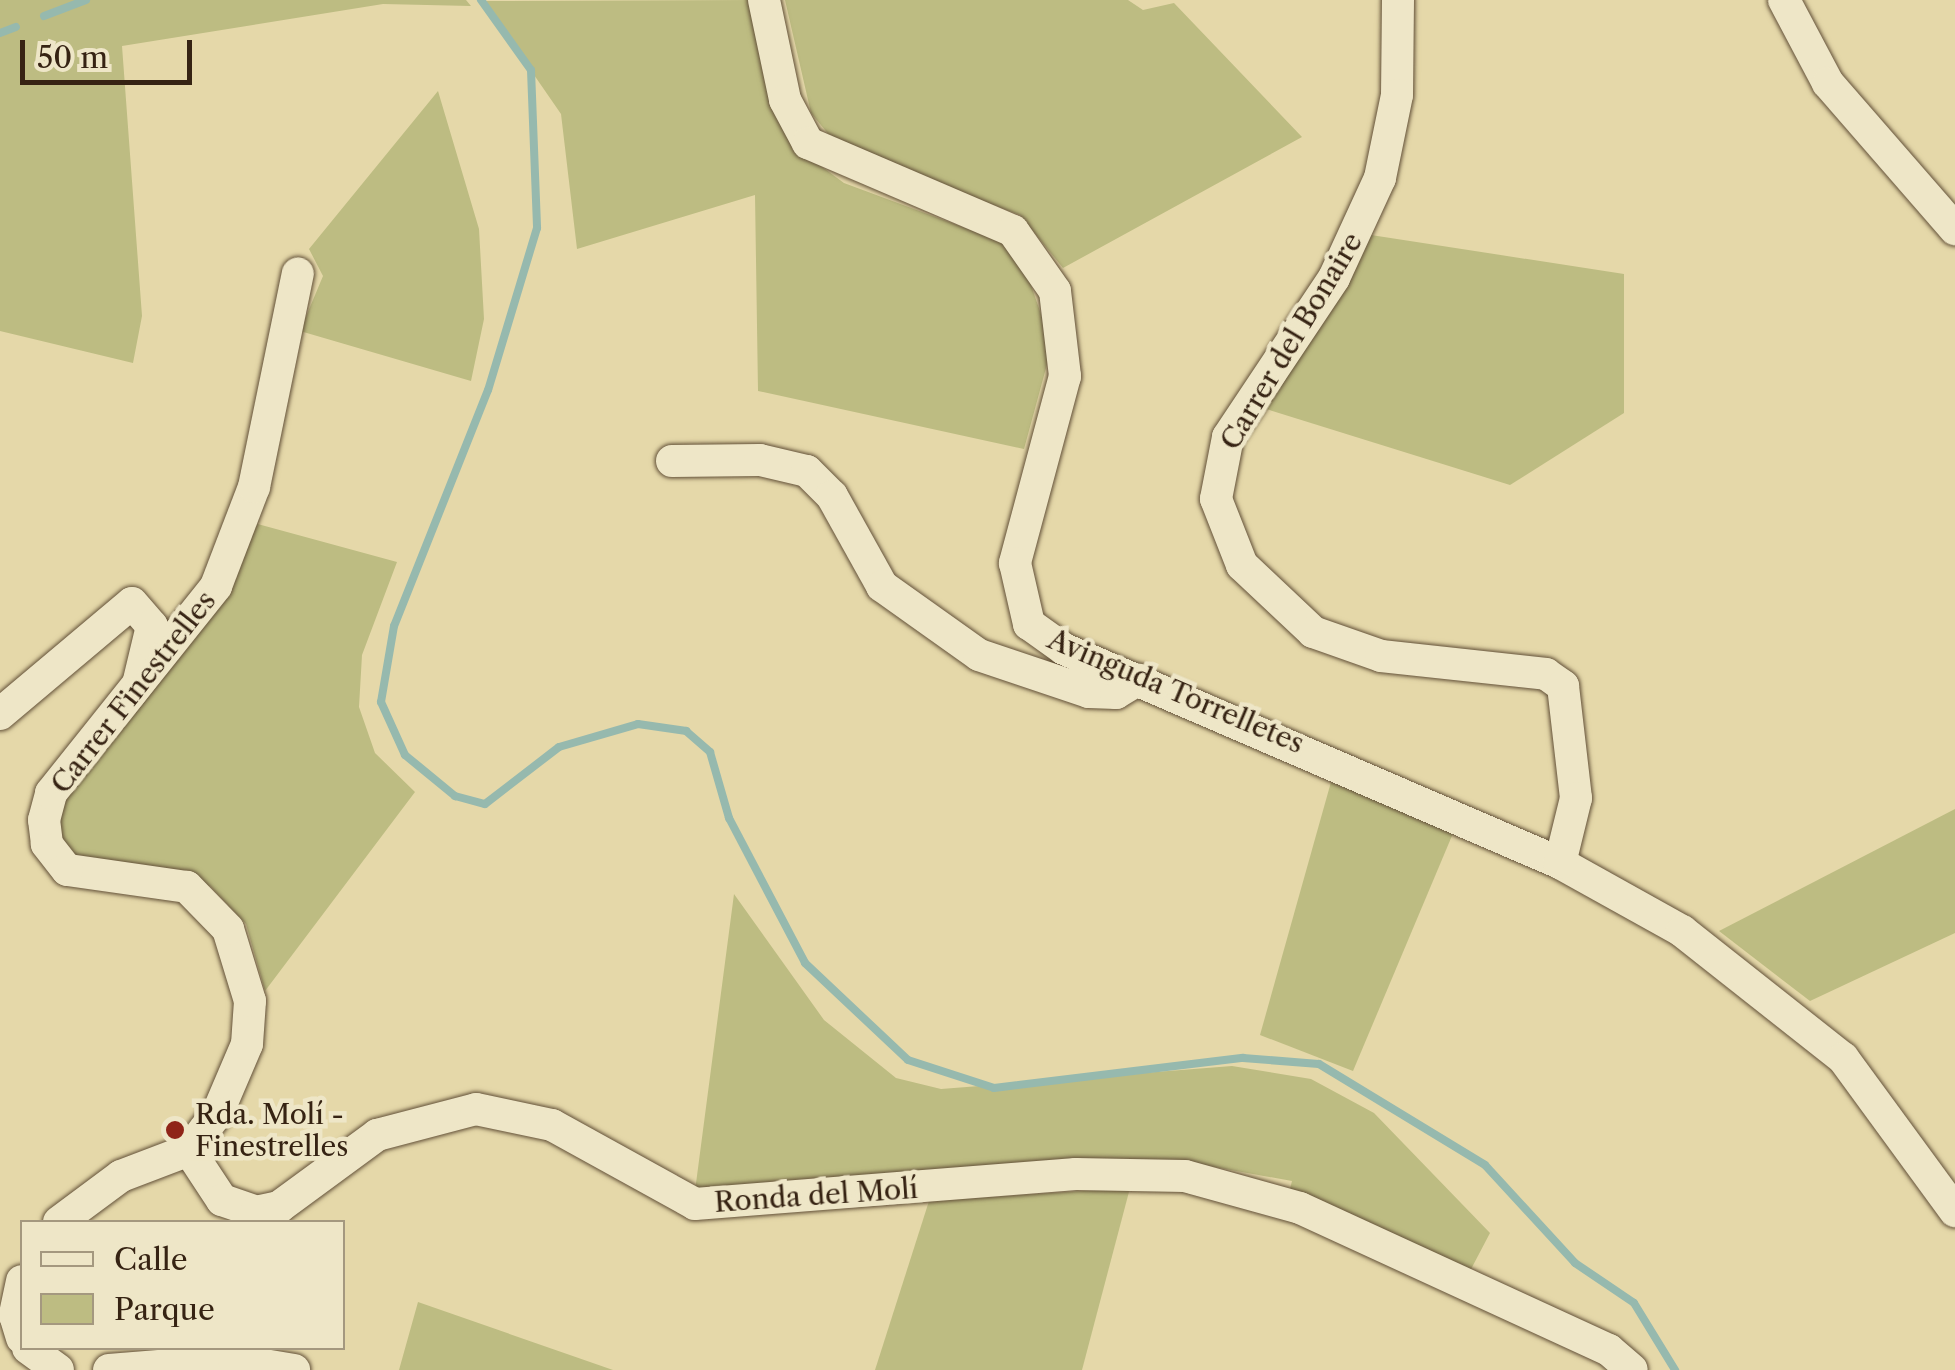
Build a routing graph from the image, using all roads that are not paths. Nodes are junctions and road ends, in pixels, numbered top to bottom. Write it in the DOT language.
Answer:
graph roads {
  1 [pos="764,0"];
  2 [pos="1398,0"];
  3 [pos="1784,0"];
  4 [pos="1955,229"];
  5 [pos="298,273"];
  6 [pos="672,462"];
  7 [pos="1138,680"];
  8 [pos="134,698"];
  9 [pos="2,719"];
  10 [pos="1560,863"];
  11 [pos="189,1150"];
  12 [pos="1955,1211"];
  13 [pos="62,1220"];
  14 [pos="31,1350"];
  15 [pos="58,1370"];
  16 [pos="109,1370"];
  17 [pos="294,1370"];
  18 [pos="1632,1370"];
  1 -- 7 [label="street, Avinguda Torrelletes"];
  2 -- 10 [label="street, Carrer del Bonaire"];
  3 -- 4 [label="street"];
  5 -- 8 [label="street, Carrer Finestrelles"];
  6 -- 7 [label="street"];
  7 -- 10 [label="street, Avinguda Torrelletes"];
  8 -- 9 [label="street"];
  8 -- 11 [label="street, Carrer Finestrelles"];
  10 -- 12 [label="street, Avinguda Torrelletes"];
  11 -- 13 [label="street"];
  11 -- 18 [label="street, Ronda del Molí"];
  14 -- 15 [label="street"];
  16 -- 17 [label="street"];
}
